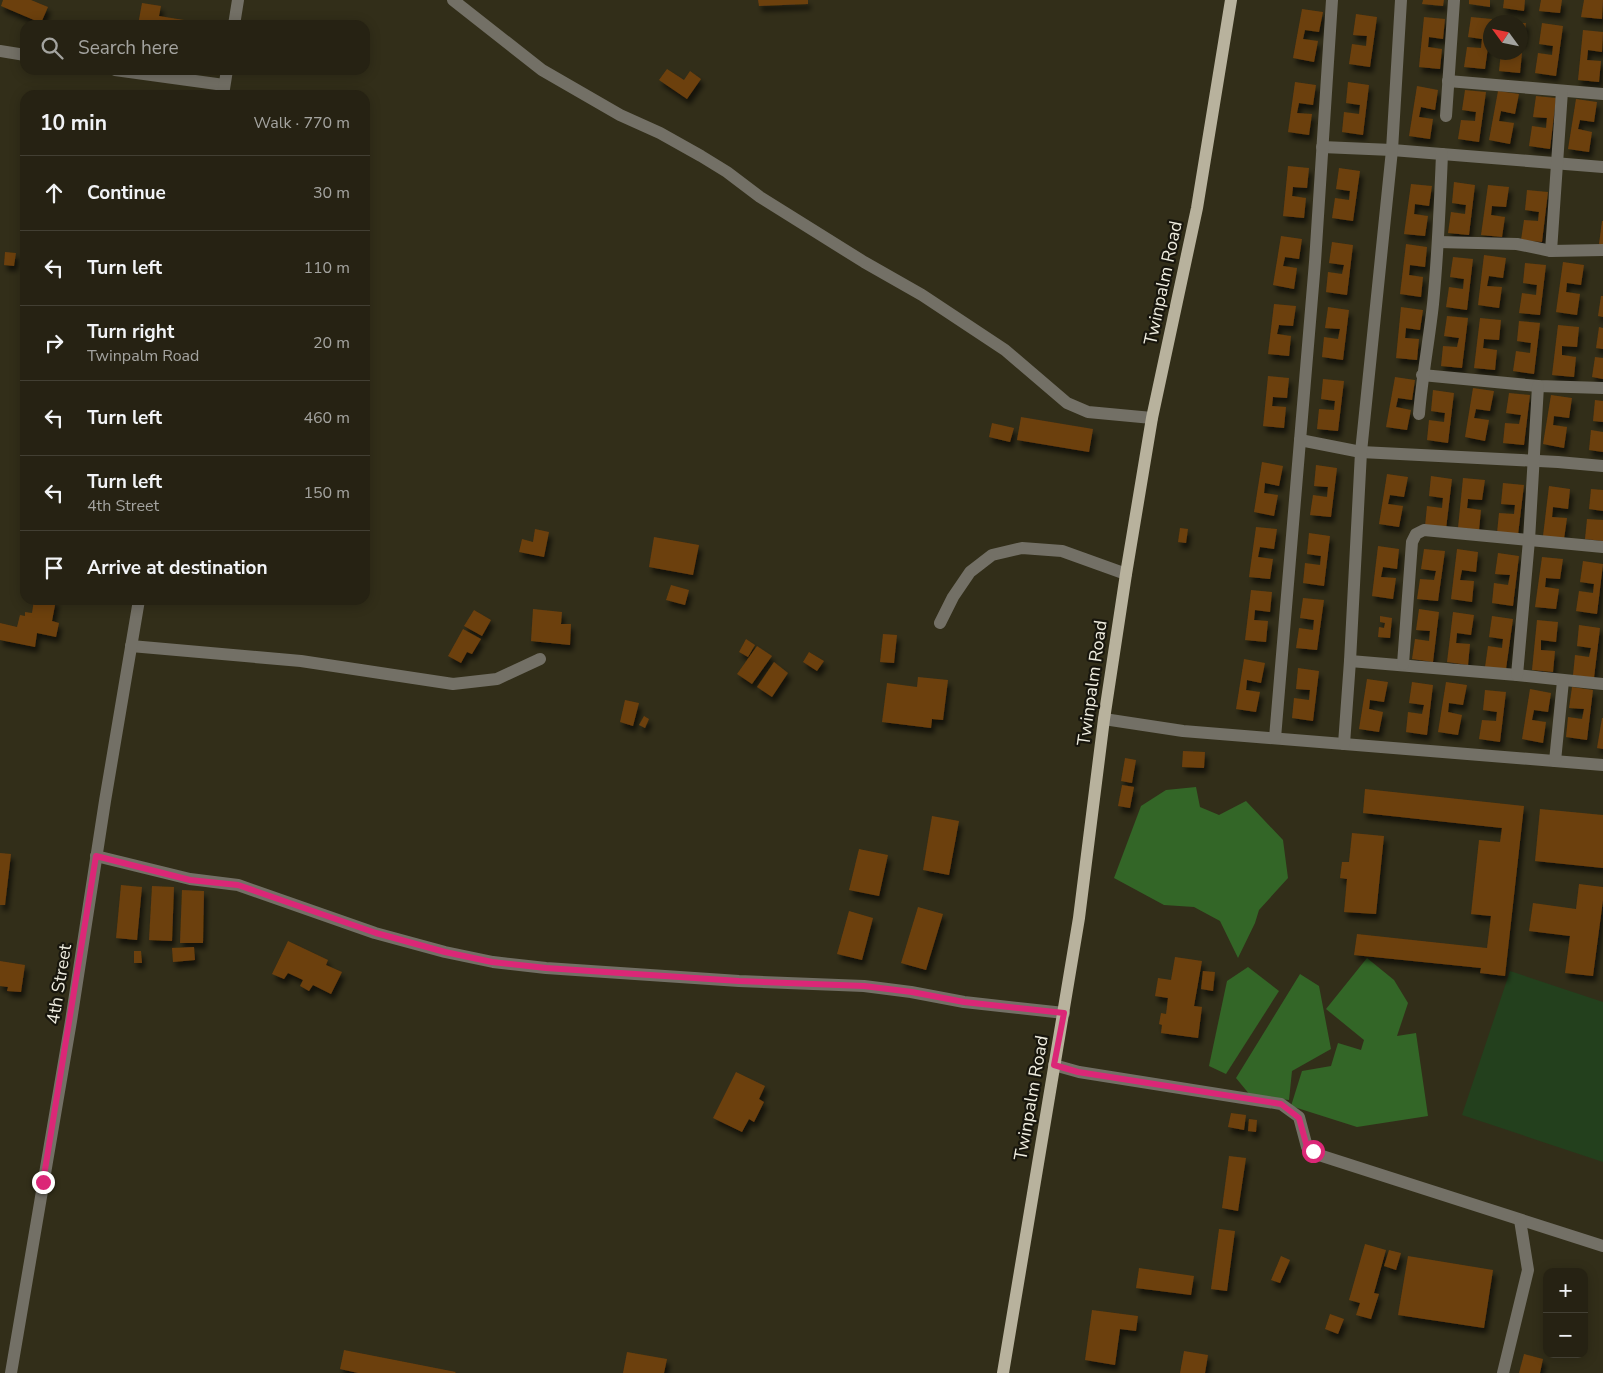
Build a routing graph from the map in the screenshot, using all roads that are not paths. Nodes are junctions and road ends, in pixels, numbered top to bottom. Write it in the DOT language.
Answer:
graph roads {
  1 [pos="238,0"];
  2 [pos="452,0"];
  3 [pos="1332,0"];
  4 [pos="1401,0"];
  5 [pos="1454,0"];
  6 [pos="1228,1"];
  7 [pos="235,20"];
  8 [pos="0,51"];
  9 [pos="20,54"];
  10 [pos="141,75"];
  11 [pos="226,75"];
  12 [pos="1448,82"];
  13 [pos="223,90"];
  14 [pos="1562,91"];
  15 [pos="1603,94"];
  16 [pos="1446,116"];
  17 [pos="1322,147"];
  18 [pos="1392,150"];
  19 [pos="1442,154"];
  20 [pos="1558,163"];
  21 [pos="1603,167"];
  22 [pos="1438,242"];
  23 [pos="1603,250"];
  24 [pos="1551,251"];
  25 [pos="1422,375"];
  26 [pos="1538,386"];
  27 [pos="1603,388"];
  28 [pos="1419,414"];
  29 [pos="1152,418"];
  30 [pos="1300,440"];
  31 [pos="1361,452"];
  32 [pos="1532,461"];
  33 [pos="1603,466"];
  34 [pos="1529,540"];
  35 [pos="1603,547"];
  36 [pos="1126,574"];
  37 [pos="138,605"];
  38 [pos="940,623"];
  39 [pos="131,646"];
  40 [pos="540,659"];
  41 [pos="1350,661"];
  42 [pos="1402,664"];
  43 [pos="1517,675"];
  44 [pos="1563,681"];
  45 [pos="1603,684"];
  46 [pos="1104,719"];
  47 [pos="1275,738"];
  48 [pos="1344,744"];
  49 [pos="1556,762"];
  50 [pos="1603,765"];
  51 [pos="96,856"];
  52 [pos="1064,1013"];
  53 [pos="1054,1065"];
  54 [pos="1520,1220"];
  55 [pos="1603,1246"];
  56 [pos="11,1373"];
  57 [pos="1003,1373"];
  58 [pos="1502,1373"];
  1 -- 7 [label="street"];
  2 -- 29 [label="street"];
  3 -- 17 [label="street"];
  4 -- 18 [label="street"];
  5 -- 12 [label="street"];
  6 -- 29 [label="main road, Twinpalm Road"];
  8 -- 9 [label="street"];
  10 -- 13 [label="street"];
  11 -- 13 [label="street"];
  12 -- 14 [label="street"];
  12 -- 16 [label="street"];
  14 -- 15 [label="street"];
  14 -- 20 [label="street"];
  17 -- 18 [label="street"];
  17 -- 30 [label="street"];
  18 -- 19 [label="street"];
  18 -- 31 [label="street"];
  19 -- 20 [label="street"];
  19 -- 22 [label="street"];
  20 -- 21 [label="street"];
  20 -- 24 [label="street"];
  22 -- 24 [label="street"];
  22 -- 25 [label="street"];
  23 -- 24 [label="street"];
  25 -- 26 [label="street"];
  25 -- 28 [label="street"];
  26 -- 27 [label="street"];
  26 -- 32 [label="street"];
  29 -- 36 [label="main road, Twinpalm Road"];
  30 -- 31 [label="street"];
  30 -- 47 [label="street"];
  31 -- 32 [label="street"];
  31 -- 41 [label="street"];
  32 -- 33 [label="street"];
  32 -- 34 [label="street"];
  34 -- 35 [label="street"];
  34 -- 42 [label="street"];
  34 -- 43 [label="street"];
  36 -- 38 [label="street"];
  36 -- 46 [label="main road, Twinpalm Road"];
  37 -- 39 [label="street, 4th Street"];
  39 -- 40 [label="street"];
  39 -- 51 [label="street, 4th Street"];
  41 -- 42 [label="street"];
  41 -- 48 [label="street"];
  42 -- 43 [label="street"];
  43 -- 44 [label="street"];
  44 -- 45 [label="street"];
  44 -- 49 [label="street"];
  46 -- 47 [label="street"];
  46 -- 52 [label="main road, Twinpalm Road"];
  47 -- 48 [label="street"];
  48 -- 49 [label="street"];
  49 -- 50 [label="street"];
  51 -- 52 [label="street"];
  51 -- 56 [label="street, 4th Street"];
  52 -- 53 [label="main road, Twinpalm Road"];
  53 -- 54 [label="street"];
  53 -- 57 [label="main road, Twinpalm Road"];
  54 -- 55 [label="street"];
  54 -- 58 [label="street"];
}
